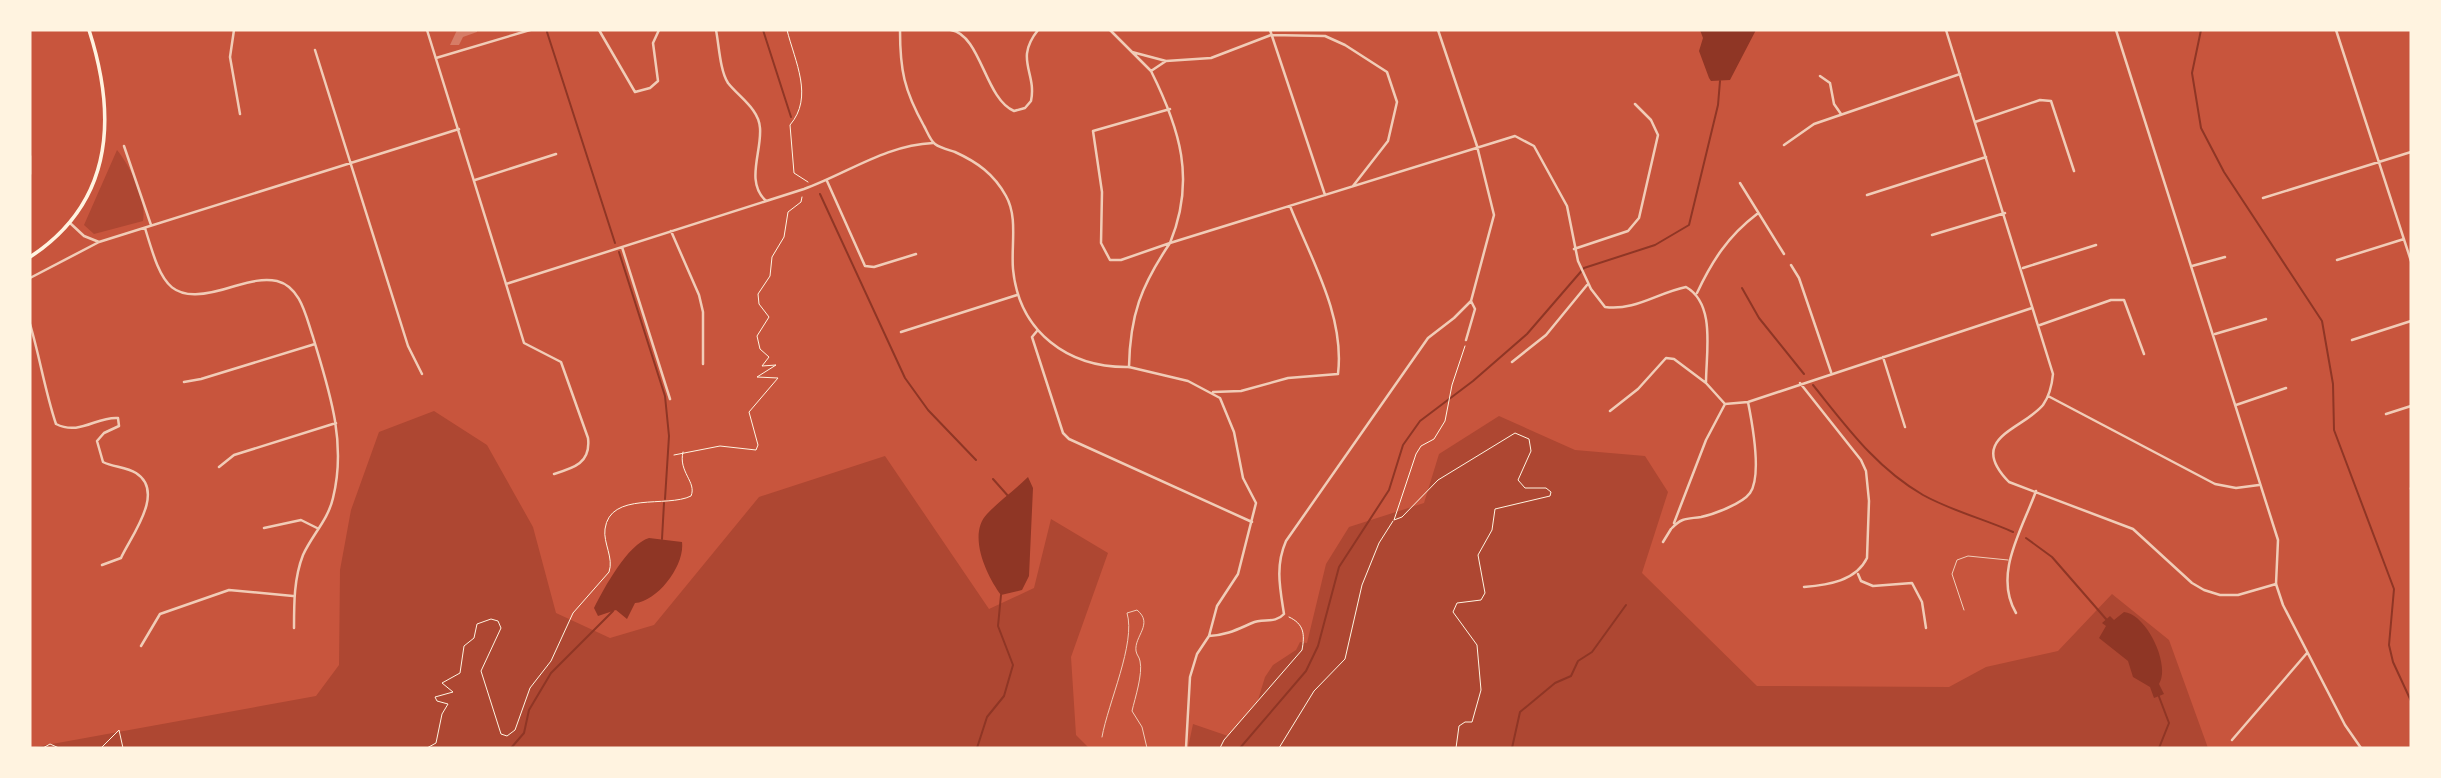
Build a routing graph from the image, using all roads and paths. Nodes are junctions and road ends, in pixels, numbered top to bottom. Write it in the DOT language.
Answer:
graph roads {
  1 [pos="89,30"];
  2 [pos="234,30"];
  3 [pos="427,30"];
  4 [pos="530,30"];
  5 [pos="600,30"];
  6 [pos="659,30"];
  7 [pos="716,30"];
  8 [pos="787,30"];
  9 [pos="900,30"];
  10 [pos="951,30"];
  11 [pos="1038,30"];
  12 [pos="1110,30"];
  13 [pos="1270,30"];
  14 [pos="1438,30"];
  15 [pos="1946,30"];
  16 [pos="2116,30"];
  17 [pos="2336,30"];
  18 [pos="1271,35"];
  19 [pos="315,50"];
  20 [pos="1130,52"];
  21 [pos="436,58"];
  22 [pos="1166,61"];
  23 [pos="1152,71"];
  24 [pos="1960,74"];
  25 [pos="1820,76"];
  26 [pos="1635,104"];
  27 [pos="1170,109"];
  28 [pos="240,114"];
  29 [pos="1841,114"];
  30 [pos="1975,122"];
  31 [pos="459,129"];
  32 [pos="934,143"];
  33 [pos="1784,145"];
  34 [pos="124,146"];
  35 [pos="1476,146"];
  36 [pos="2411,152"];
  37 [pos="556,154"];
  38 [pos="30,156"];
  39 [pos="1986,157"];
  40 [pos="2379,162"];
  41 [pos="350,163"];
  42 [pos="2074,171"];
  43 [pos="30,174"];
  44 [pos="475,180"];
  45 [pos="827,181"];
  46 [pos="808,182"];
  47 [pos="1740,183"];
  48 [pos="1352,187"];
  49 [pos="801,194"];
  50 [pos="1325,195"];
  51 [pos="1867,195"];
  52 [pos="2263,198"];
  53 [pos="766,201"];
  54 [pos="1290,206"];
  55 [pos="2005,213"];
  56 [pos="1757,214"];
  57 [pos="69,222"];
  58 [pos="151,226"];
  59 [pos="145,228"];
  60 [pos="671,231"];
  61 [pos="1932,235"];
  62 [pos="2404,239"];
  63 [pos="99,242"];
  64 [pos="1170,243"];
  65 [pos="2096,245"];
  66 [pos="622,247"];
  67 [pos="1574,249"];
  68 [pos="916,254"];
  69 [pos="1784,254"];
  70 [pos="30,257"];
  71 [pos="2225,257"];
  72 [pos="2337,260"];
  73 [pos="2411,261"];
  74 [pos="1791,265"];
  75 [pos="2192,266"];
  76 [pos="2023,268"];
  77 [pos="30,278"];
  78 [pos="1588,283"];
  79 [pos="506,284"];
  80 [pos="1697,293"];
  81 [pos="1017,295"];
  82 [pos="1471,301"];
  83 [pos="2034,307"];
  84 [pos="2266,319"];
  85 [pos="2411,321"];
  86 [pos="30,324"];
  87 [pos="2039,325"];
  88 [pos="1037,331"];
  89 [pos="901,332"];
  90 [pos="2215,334"];
  91 [pos="1466,340"];
  92 [pos="2352,340"];
  93 [pos="315,344"];
  94 [pos="2144,354"];
  95 [pos="1882,356"];
  96 [pos="1512,362"];
  97 [pos="703,364"];
  98 [pos="1129,367"];
  99 [pos="1831,372"];
  100 [pos="422,374"];
  101 [pos="184,382"];
  102 [pos="1706,383"];
  103 [pos="1800,383"];
  104 [pos="2286,387"];
  105 [pos="1213,392"];
  106 [pos="2048,396"];
  107 [pos="670,399"];
  108 [pos="1748,402"];
  109 [pos="1725,404"];
  110 [pos="2236,405"];
  111 [pos="2411,406"];
  112 [pos="1610,411"];
  113 [pos="2386,414"];
  114 [pos="337,423"];
  115 [pos="1905,427"];
  116 [pos="683,452"];
  117 [pos="674,454"];
  118 [pos="219,467"];
  119 [pos="554,474"];
  120 [pos="2259,485"];
  121 [pos="2036,491"];
  122 [pos="1394,520"];
  123 [pos="1252,522"];
  124 [pos="264,528"];
  125 [pos="1672,528"];
  126 [pos="318,529"];
  127 [pos="1663,542"];
  128 [pos="2010,561"];
  129 [pos="102,565"];
  130 [pos="1857,573"];
  131 [pos="2276,584"];
  132 [pos="1804,587"];
  133 [pos="294,596"];
  134 [pos="1964,610"];
  135 [pos="2017,613"];
  136 [pos="1284,614"];
  137 [pos="294,628"];
  138 [pos="1926,628"];
  139 [pos="1209,636"];
  140 [pos="141,646"];
  141 [pos="2308,652"];
  142 [pos="1102,737"];
  143 [pos="2232,740"];
  144 [pos="58,747"];
  145 [pos="43,748"];
  146 [pos="101,748"];
  147 [pos="123,748"];
  148 [pos="427,748"];
  149 [pos="1147,748"];
  150 [pos="1186,748"];
  151 [pos="1220,748"];
  152 [pos="1279,748"];
  153 [pos="1456,748"];
  154 [pos="2361,748"];
  1 -- 57 [label="main road"];
  2 -- 28 [label="street"];
  3 -- 21 [label="street"];
  4 -- 21 [label="street"];
  5 -- 6 [label="street"];
  7 -- 53 [label="street"];
  8 -- 46 [label="path"];
  9 -- 32 [label="street"];
  10 -- 11 [label="street"];
  12 -- 20 [label="street"];
  13 -- 18 [label="street"];
  14 -- 35 [label="street"];
  15 -- 24 [label="street"];
  16 -- 75 [label="street"];
  17 -- 40 [label="street"];
  18 -- 22 [label="street"];
  18 -- 48 [label="street"];
  18 -- 50 [label="street"];
  19 -- 41 [label="street"];
  20 -- 22 [label="street"];
  20 -- 23 [label="street"];
  21 -- 31 [label="street"];
  22 -- 23 [label="street"];
  23 -- 27 [label="street"];
  24 -- 29 [label="street"];
  24 -- 30 [label="street"];
  25 -- 29 [label="street"];
  26 -- 67 [label="street"];
  27 -- 64 [label="street"];
  27 -- 64 [label="street"];
  29 -- 33 [label="street"];
  30 -- 39 [label="street"];
  30 -- 42 [label="street"];
  31 -- 41 [label="street"];
  31 -- 44 [label="street"];
  32 -- 45 [label="street"];
  32 -- 81 [label="street"];
  34 -- 58 [label="street"];
  35 -- 48 [label="street"];
  35 -- 67 [label="street"];
  35 -- 82 [label="street"];
  36 -- 40 [label="street"];
  37 -- 44 [label="street"];
  38 -- 43 [label="street"];
  39 -- 51 [label="street"];
  39 -- 55 [label="street"];
  40 -- 52 [label="street"];
  40 -- 62 [label="street"];
  41 -- 58 [label="street"];
  41 -- 100 [label="street"];
  44 -- 79 [label="street"];
  45 -- 53 [label="street"];
  45 -- 68 [label="street"];
  47 -- 56 [label="street"];
  48 -- 50 [label="street"];
  49 -- 116 [label="path"];
  50 -- 54 [label="street"];
  53 -- 60 [label="street"];
  54 -- 64 [label="street"];
  54 -- 105 [label="street"];
  55 -- 61 [label="street"];
  55 -- 76 [label="street"];
  56 -- 69 [label="street"];
  56 -- 80 [label="street"];
  57 -- 63 [label="street"];
  57 -- 70 [label="main road"];
  58 -- 59 [label="street"];
  59 -- 63 [label="street"];
  59 -- 93 [label="street"];
  60 -- 66 [label="street"];
  60 -- 97 [label="street"];
  62 -- 72 [label="street"];
  62 -- 73 [label="street"];
  63 -- 77 [label="street"];
  64 -- 98 [label="street"];
  65 -- 76 [label="street"];
  66 -- 79 [label="street"];
  66 -- 107 [label="street"];
  67 -- 78 [label="street"];
  71 -- 75 [label="street"];
  74 -- 99 [label="street"];
  75 -- 90 [label="street"];
  76 -- 83 [label="street"];
  78 -- 80 [label="street"];
  78 -- 96 [label="street"];
  79 -- 119 [label="street"];
  80 -- 102 [label="street"];
  81 -- 88 [label="street"];
  81 -- 89 [label="street"];
  82 -- 91 [label="street"];
  82 -- 136 [label="street"];
  83 -- 87 [label="street"];
  83 -- 95 [label="street"];
  84 -- 90 [label="street"];
  85 -- 92 [label="street"];
  86 -- 129 [label="street"];
  87 -- 94 [label="street"];
  87 -- 106 [label="street"];
  88 -- 98 [label="street"];
  88 -- 123 [label="street"];
  90 -- 110 [label="street"];
  91 -- 122 [label="path"];
  93 -- 101 [label="street"];
  93 -- 114 [label="street"];
  95 -- 99 [label="street"];
  95 -- 115 [label="street"];
  98 -- 105 [label="street"];
  99 -- 103 [label="street"];
  102 -- 109 [label="street"];
  102 -- 112 [label="street"];
  103 -- 108 [label="street"];
  103 -- 130 [label="street"];
  104 -- 110 [label="street"];
  105 -- 123 [label="street"];
  106 -- 120 [label="street"];
  106 -- 121 [label="street"];
  108 -- 109 [label="street"];
  108 -- 125 [label="street"];
  109 -- 125 [label="street"];
  110 -- 120 [label="street"];
  111 -- 113 [label="street"];
  114 -- 118 [label="street"];
  114 -- 126 [label="street"];
  116 -- 117 [label="path"];
  116 -- 148 [label="path"];
  120 -- 131 [label="street"];
  121 -- 128 [label="street"];
  121 -- 131 [label="street"];
  122 -- 152 [label="path"];
  122 -- 153 [label="path"];
  123 -- 139 [label="street"];
  124 -- 126 [label="street"];
  125 -- 127 [label="street"];
  126 -- 133 [label="street"];
  128 -- 134 [label="lane"];
  128 -- 135 [label="street"];
  130 -- 132 [label="street"];
  130 -- 138 [label="street"];
  131 -- 141 [label="street"];
  133 -- 137 [label="street"];
  133 -- 140 [label="street"];
  136 -- 139 [label="street"];
  136 -- 151 [label="path"];
  139 -- 150 [label="street"];
  141 -- 143 [label="street"];
  141 -- 154 [label="street"];
  142 -- 149 [label="lane"];
  144 -- 145 [label="path"];
  146 -- 147 [label="path"];
}
